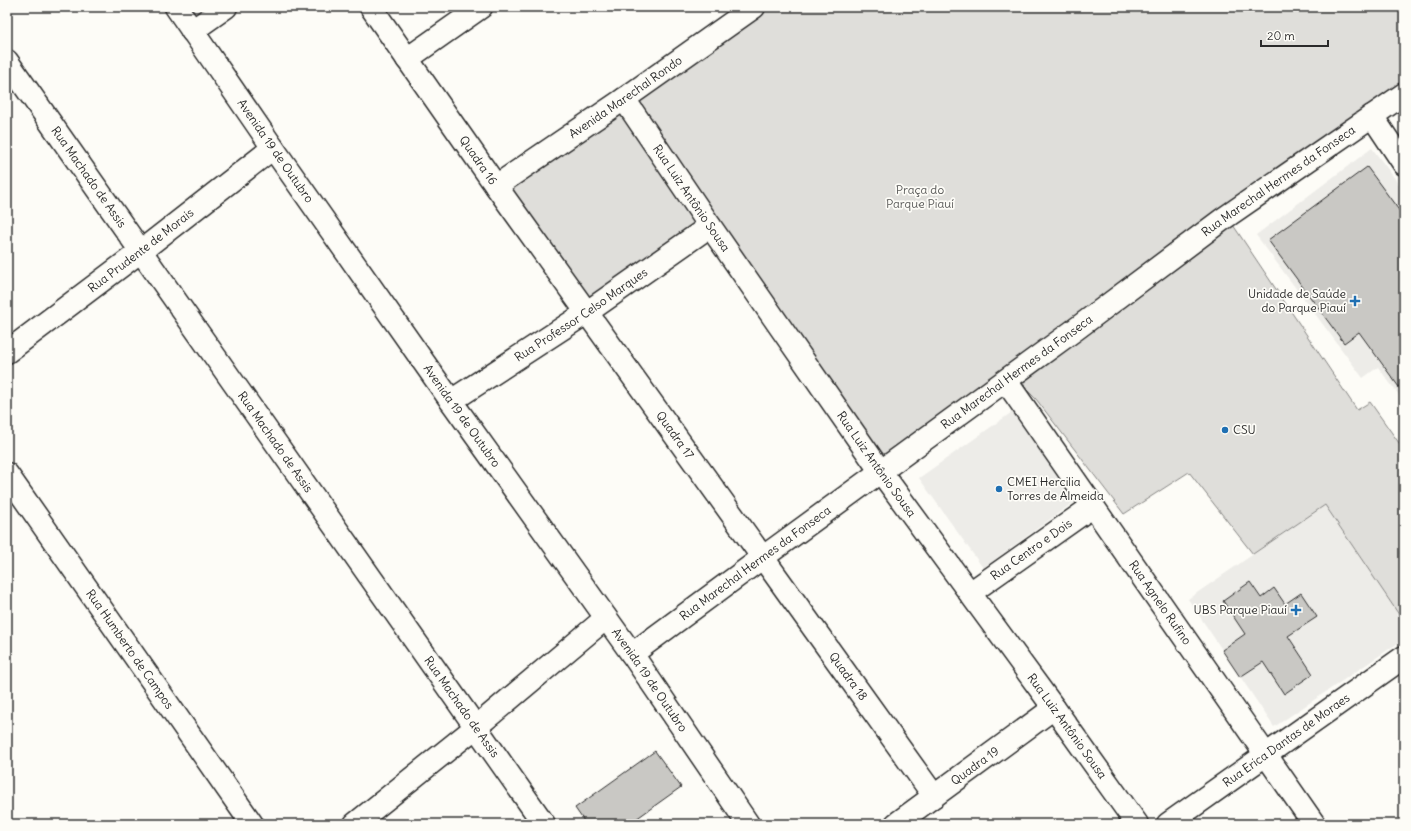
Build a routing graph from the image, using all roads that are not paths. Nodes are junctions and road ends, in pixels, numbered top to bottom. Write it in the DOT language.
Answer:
graph roads {
  1 [pos="176,7"];
  2 [pos="226,7"];
  3 [pos="371,7"];
  4 [pos="481,7"];
  5 [pos="754,7"];
  6 [pos="192,31"];
  7 [pos="407,59"];
  8 [pos="7,61"];
  9 [pos="1404,94"];
  10 [pos="624,99"];
  11 [pos="1372,116"];
  12 [pos="273,148"];
  13 [pos="1404,164"];
  14 [pos="496,186"];
  15 [pos="710,226"];
  16 [pos="141,251"];
  17 [pos="586,313"];
  18 [pos="7,352"];
  19 [pos="1006,381"];
  20 [pos="451,401"];
  21 [pos="881,472"];
  22 [pos="7,474"];
  23 [pos="1093,506"];
  24 [pos="762,558"];
  25 [pos="970,593"];
  26 [pos="606,618"];
  27 [pos="632,654"];
  28 [pos="1404,657"];
  29 [pos="1054,708"];
  30 [pos="476,727"];
  31 [pos="1266,754"];
  32 [pos="934,796"];
  33 [pos="252,824"];
  34 [pos="355,824"];
  35 [pos="544,824"];
  36 [pos="748,824"];
  37 [pos="896,824"];
  38 [pos="1137,824"];
  39 [pos="1168,824"];
  40 [pos="1314,824"];
  1 -- 6 [label="street, Avenida 19 de Outubro"];
  2 -- 6 [label="street"];
  3 -- 7 [label="street, Quadra 16"];
  4 -- 7 [label="street"];
  5 -- 10 [label="street, Avenida Marechal Rondo"];
  6 -- 12 [label="street, Avenida 19 de Outubro"];
  7 -- 14 [label="street, Quadra 16"];
  8 -- 16 [label="street, Rua Machado de Assis"];
  9 -- 11 [label="street, Rua Marechal Hermes da Fonseca"];
  10 -- 14 [label="street, Avenida Marechal Rondo"];
  10 -- 15 [label="street, Rua Luiz Antônio Sousa"];
  11 -- 13 [label="street"];
  11 -- 19 [label="street, Rua Marechal Hermes da Fonseca"];
  12 -- 16 [label="street, Rua Prudente de Morais"];
  12 -- 20 [label="street, Avenida 19 de Outubro"];
  14 -- 17 [label="street, Quadra 16"];
  15 -- 17 [label="street, Rua Professor Celso Marques"];
  15 -- 21 [label="street, Rua Luiz Antônio Sousa"];
  16 -- 18 [label="street, Rua Prudente de Morais"];
  16 -- 30 [label="street, Rua Machado de Assis"];
  17 -- 20 [label="street, Rua Professor Celso Marques"];
  17 -- 24 [label="street, Quadra 17"];
  19 -- 21 [label="street, Rua Marechal Hermes da Fonseca"];
  19 -- 23 [label="street, Rua Agnelo Rufino"];
  20 -- 26 [label="street, Avenida 19 de Outubro"];
  21 -- 24 [label="street, Rua Marechal Hermes da Fonseca"];
  21 -- 25 [label="street, Rua Luiz Antônio Sousa"];
  22 -- 33 [label="street, Rua Humberto de Campos"];
  23 -- 25 [label="street, Rua Centro e Dois"];
  23 -- 31 [label="street, Rua Agnelo Rufino"];
  24 -- 27 [label="street, Rua Marechal Hermes da Fonseca"];
  24 -- 32 [label="street, Quadra 18"];
  25 -- 29 [label="street, Rua Luiz Antônio Sousa"];
  26 -- 27 [label="street, Avenida 19 de Outubro"];
  26 -- 30 [label="street"];
  27 -- 36 [label="street, Avenida 19 de Outubro"];
  28 -- 31 [label="street, Rua Erica Dantas de Moraes"];
  29 -- 32 [label="street, Quadra 19"];
  29 -- 38 [label="street, Rua Luiz Antônio Sousa"];
  30 -- 34 [label="street"];
  30 -- 35 [label="street, Rua Machado de Assis"];
  31 -- 39 [label="street, Rua Erica Dantas de Moraes"];
  31 -- 40 [label="street, Rua Agnelo Rufino"];
  32 -- 37 [label="street, Quadra 19"];
}
